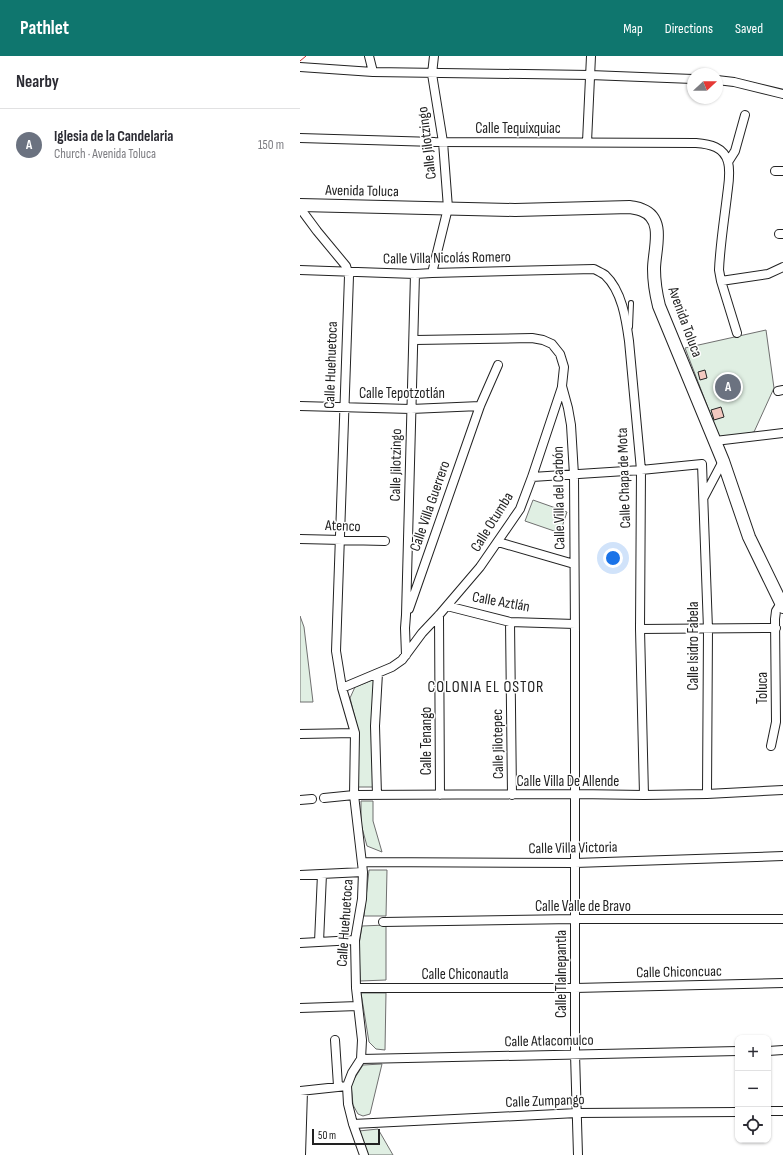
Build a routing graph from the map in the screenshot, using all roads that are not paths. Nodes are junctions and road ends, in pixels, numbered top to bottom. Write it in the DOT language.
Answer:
graph roads {
  1 [pos="369,56"];
  2 [pos="434,56"];
  3 [pos="591,56"];
  4 [pos="300,67"];
  5 [pos="372,72"];
  6 [pos="432,74"];
  7 [pos="590,75"];
  8 [pos="687,79"];
  9 [pos="723,81"];
  10 [pos="783,94"];
  11 [pos="745,115"];
  12 [pos="300,138"];
  13 [pos="443,142"];
  14 [pos="587,142"];
  15 [pos="728,162"];
  16 [pos="300,207"];
  17 [pos="448,208"];
  18 [pos="783,267"];
  19 [pos="594,269"];
  20 [pos="300,270"];
  21 [pos="348,273"];
  22 [pos="432,273"];
  23 [pos="416,274"];
  24 [pos="721,281"];
  25 [pos="631,303"];
  26 [pos="737,333"];
  27 [pos="415,340"];
  28 [pos="630,341"];
  29 [pos="498,365"];
  30 [pos="562,386"];
  31 [pos="300,406"];
  32 [pos="480,406"];
  33 [pos="344,407"];
  34 [pos="411,409"];
  35 [pos="783,433"];
  36 [pos="714,441"];
  37 [pos="723,461"];
  38 [pos="641,470"];
  39 [pos="574,475"];
  40 [pos="532,477"];
  41 [pos="703,498"];
  42 [pos="300,538"];
  43 [pos="340,540"];
  44 [pos="385,541"];
  45 [pos="498,542"];
  46 [pos="574,564"];
  47 [pos="782,605"];
  48 [pos="447,606"];
  49 [pos="406,615"];
  50 [pos="439,615"];
  51 [pos="510,622"];
  52 [pos="575,624"];
  53 [pos="405,628"];
  54 [pos="776,628"];
  55 [pos="640,629"];
  56 [pos="708,629"];
  57 [pos="422,633"];
  58 [pos="406,655"];
  59 [pos="378,673"];
  60 [pos="342,688"];
  61 [pos="355,733"];
  62 [pos="300,734"];
  63 [pos="772,746"];
  64 [pos="783,790"];
  65 [pos="576,794"];
  66 [pos="707,794"];
  67 [pos="354,795"];
  68 [pos="377,795"];
  69 [pos="440,795"];
  70 [pos="512,795"];
  71 [pos="644,795"];
  72 [pos="324,798"];
  73 [pos="312,799"];
  74 [pos="300,800"];
  75 [pos="783,856"];
  76 [pos="362,862"];
  77 [pos="575,863"];
  78 [pos="363,872"];
  79 [pos="322,874"];
  80 [pos="300,875"];
  81 [pos="575,919"];
  82 [pos="783,919"];
  83 [pos="383,922"];
  84 [pos="355,940"];
  85 [pos="319,942"];
  86 [pos="300,943"];
  87 [pos="783,983"];
  88 [pos="356,988"];
  89 [pos="575,988"];
  90 [pos="358,1006"];
  91 [pos="300,1008"];
  92 [pos="336,1040"];
  93 [pos="783,1050"];
  94 [pos="735,1051"];
  95 [pos="771,1051"];
  96 [pos="575,1054"];
  97 [pos="361,1059"];
  98 [pos="338,1086"];
  99 [pos="347,1086"];
  100 [pos="301,1091"];
  101 [pos="771,1111"];
  102 [pos="783,1111"];
  103 [pos="735,1112"];
  104 [pos="576,1113"];
  105 [pos="353,1124"];
  106 [pos="301,1155"];
  107 [pos="364,1155"];
  108 [pos="578,1155"];
  1 -- 5 [label="street"];
  2 -- 6 [label="street, Calle Jilotzingo"];
  3 -- 7 [label="street"];
  4 -- 5 [label="street"];
  5 -- 6 [label="street"];
  6 -- 7 [label="street"];
  6 -- 13 [label="street, Calle Jilotzingo"];
  7 -- 8 [label="street"];
  7 -- 14 [label="street"];
  9 -- 10 [label="street"];
  11 -- 15 [label="street"];
  12 -- 13 [label="street, Calle Tequixquiac"];
  13 -- 14 [label="street, Calle Tequixquiac"];
  13 -- 17 [label="street, Calle Jilotzingo"];
  14 -- 15 [label="street, Calle Tequixquiac"];
  15 -- 24 [label="street"];
  16 -- 17 [label="street, Avenida Toluca"];
  16 -- 21 [label="street"];
  17 -- 22 [label="street, Calle Jilotzingo"];
  17 -- 36 [label="street, Avenida Toluca"];
  18 -- 24 [label="street"];
  19 -- 22 [label="street, Calle Villa Nicolás Romero"];
  19 -- 28 [label="street, Calle Chapa de Mota"];
  20 -- 21 [label="street, Calle Villa Nicolás Romero"];
  21 -- 23 [label="street, Calle Villa Nicolás Romero"];
  21 -- 33 [label="street, Calle Huehuetoca"];
  22 -- 23 [label="street, Calle Villa Nicolás Romero"];
  23 -- 27 [label="street, Calle Jilotzingo"];
  24 -- 26 [label="street"];
  25 -- 28 [label="lane"];
  27 -- 30 [label="street, Calle Villa del Carbón"];
  27 -- 34 [label="street, Calle Jilotzingo"];
  28 -- 38 [label="street, Calle Chapa de Mota"];
  29 -- 32 [label="street, Calle Villa Guerrero"];
  30 -- 39 [label="street, Calle Villa del Carbón"];
  30 -- 40 [label="street, Calle Otumba"];
  31 -- 33 [label="street, Calle Tepotzotlán"];
  32 -- 34 [label="street, Calle Tepotzotlán"];
  32 -- 49 [label="street, Calle Villa Guerrero"];
  33 -- 34 [label="street, Calle Tepotzotlán"];
  33 -- 43 [label="street, Calle Huehuetoca"];
  34 -- 49 [label="street, Calle Jilotzingo"];
  35 -- 36 [label="street"];
  36 -- 37 [label="street, Avenida Toluca"];
  37 -- 41 [label="street"];
  37 -- 47 [label="street, Avenida Toluca"];
  38 -- 39 [label="street"];
  38 -- 41 [label="street, Calle Isidro Fabela"];
  38 -- 55 [label="street, Calle Chapa de Mota"];
  39 -- 40 [label="street"];
  39 -- 46 [label="street, Calle Villa del Carbón"];
  40 -- 45 [label="street, Calle Otumba"];
  41 -- 56 [label="street, Calle Isidro Fabela"];
  42 -- 43 [label="street, Atenco"];
  43 -- 44 [label="street, Atenco"];
  43 -- 60 [label="street, Calle Huehuetoca"];
  45 -- 46 [label="street"];
  45 -- 48 [label="street, Calle Otumba"];
  46 -- 52 [label="street, Calle Villa del Carbón"];
  47 -- 54 [label="street, Toluca"];
  48 -- 50 [label="street, Calle Otumba"];
  48 -- 51 [label="street, Calle Aztlán"];
  49 -- 53 [label="street, Calle Jilotzingo"];
  50 -- 57 [label="street, Calle Otumba"];
  50 -- 69 [label="street, Calle Tenango"];
  51 -- 52 [label="street, Calle Aztlán"];
  51 -- 70 [label="street, Calle Jilotepec"];
  52 -- 65 [label="street, Calle Villa del Carbón"];
  53 -- 57 [label="street"];
  53 -- 58 [label="street, Calle Jilotzingo"];
  54 -- 56 [label="street"];
  54 -- 63 [label="street, Toluca"];
  55 -- 56 [label="street"];
  55 -- 71 [label="street, Calle Chapa de Mota"];
  56 -- 66 [label="street, Calle Isidro Fabela"];
  57 -- 58 [label="street, Calle Otumba"];
  58 -- 59 [label="street, Calle Otumba"];
  59 -- 60 [label="street, Calle Otumba"];
  59 -- 68 [label="street"];
  60 -- 61 [label="street, Calle Huehuetoca"];
  61 -- 62 [label="street"];
  61 -- 67 [label="street, Calle Huehuetoca"];
  64 -- 66 [label="street, Calle Villa De Allende"];
  65 -- 70 [label="street, Calle Villa De Allende"];
  65 -- 71 [label="street, Calle Villa De Allende"];
  65 -- 77 [label="street, Calle Tlalnepantla"];
  66 -- 71 [label="street, Calle Villa De Allende"];
  67 -- 68 [label="street, Calle Villa De Allende"];
  67 -- 72 [label="street, Calle Villa De Allende"];
  67 -- 76 [label="street, Calle Huehuetoca"];
  68 -- 69 [label="street, Calle Villa De Allende"];
  69 -- 70 [label="street, Calle Villa De Allende"];
  73 -- 74 [label="street"];
  75 -- 77 [label="street, Calle Villa Victoria"];
  76 -- 77 [label="street, Calle Villa Victoria"];
  76 -- 78 [label="street, Calle Huehuetoca"];
  77 -- 81 [label="street, Calle Tlalnepantla"];
  78 -- 79 [label="street"];
  78 -- 84 [label="street, Calle Huehuetoca"];
  79 -- 80 [label="street"];
  79 -- 85 [label="street"];
  81 -- 82 [label="street, Calle Valle de Bravo"];
  81 -- 83 [label="street, Calle Valle de Bravo"];
  81 -- 89 [label="street, Calle Tlalnepantla"];
  84 -- 85 [label="street"];
  84 -- 88 [label="street, Calle Huehuetoca"];
  85 -- 86 [label="street"];
  87 -- 89 [label="street, Calle Chiconcuac"];
  88 -- 89 [label="street, Calle Chiconautla"];
  88 -- 90 [label="street, Calle Huehuetoca"];
  89 -- 96 [label="street, Calle Tlalnepantla"];
  90 -- 91 [label="street"];
  90 -- 97 [label="street, Calle Huehuetoca"];
  92 -- 98 [label="street"];
  93 -- 95 [label="street"];
  94 -- 96 [label="street, Calle Atlacomulco"];
  96 -- 97 [label="street, Calle Atlacomulco"];
  96 -- 104 [label="street, Calle Tlalnepantla"];
  97 -- 99 [label="street, Calle Huehuetoca"];
  98 -- 99 [label="street"];
  98 -- 100 [label="street"];
  99 -- 105 [label="street, Calle Huehuetoca"];
  100 -- 106 [label="street"];
  101 -- 102 [label="street"];
  103 -- 104 [label="street, Calle Zumpango"];
  104 -- 105 [label="street, Calle Zumpango"];
  104 -- 108 [label="street, Calle Tlalnepantla"];
  105 -- 107 [label="street, Calle Huehuetoca"];
}
